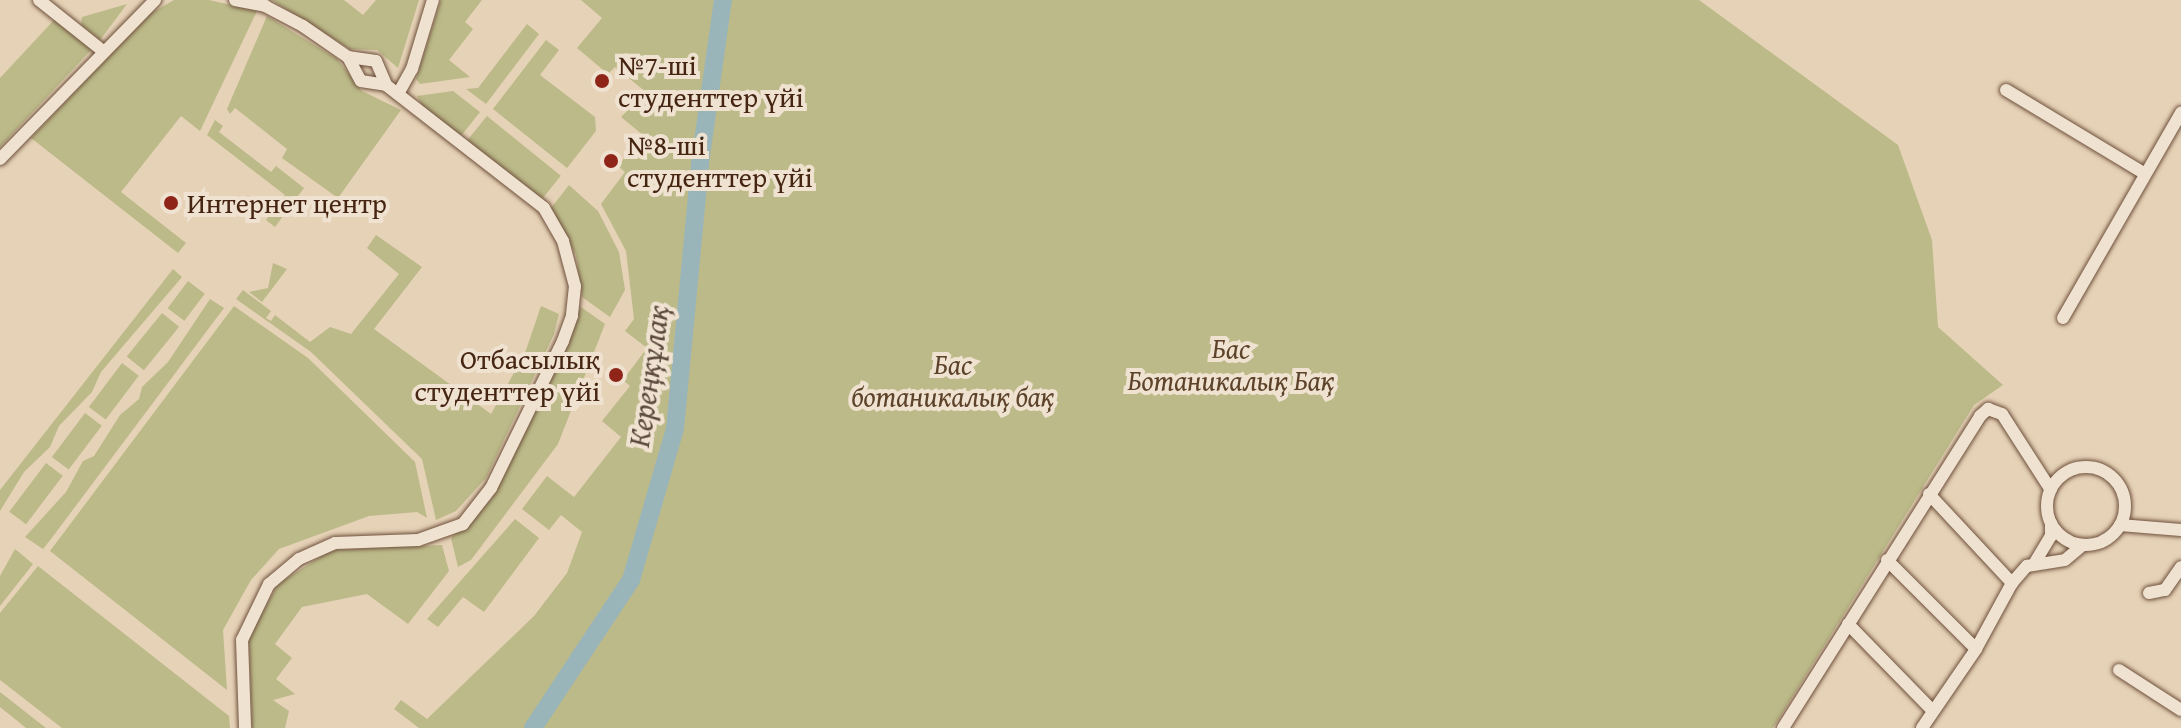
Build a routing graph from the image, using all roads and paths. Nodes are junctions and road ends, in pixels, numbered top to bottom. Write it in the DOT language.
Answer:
graph roads {
  1 [pos="39,0"];
  2 [pos="155,0"];
  3 [pos="235,0"];
  4 [pos="433,0"];
  5 [pos="103,51"];
  6 [pos="348,57"];
  7 [pos="386,85"];
  8 [pos="2006,90"];
  9 [pos="398,94"];
  10 [pos="2181,113"];
  11 [pos="0,159"];
  12 [pos="2145,174"];
  13 [pos="2063,318"];
  14 [pos="2051,490"];
  15 [pos="1929,494"];
  16 [pos="2051,523"];
  17 [pos="2120,525"];
  18 [pos="2181,530"];
  19 [pos="2083,545"];
  20 [pos="1887,560"];
  21 [pos="2034,564"];
  22 [pos="2181,567"];
  23 [pos="2012,583"];
  24 [pos="2149,593"];
  25 [pos="1848,624"];
  26 [pos="1976,649"];
  27 [pos="2119,670"];
  28 [pos="1931,709"];
  29 [pos="2181,710"];
  30 [pos="245,728"];
  31 [pos="1783,728"];
  32 [pos="1922,728"];
  1 -- 5 [label="street"];
  2 -- 5 [label="street"];
  3 -- 6 [label="street"];
  4 -- 9 [label="street"];
  5 -- 11 [label="street"];
  6 -- 7 [label="street"];
  6 -- 7 [label="street"];
  7 -- 9 [label="street"];
  8 -- 12 [label="street"];
  9 -- 30 [label="street"];
  10 -- 12 [label="street"];
  12 -- 13 [label="street"];
  14 -- 15 [label="street"];
  14 -- 16 [label="street"];
  14 -- 17 [label="street"];
  15 -- 20 [label="street"];
  15 -- 23 [label="street"];
  16 -- 19 [label="street"];
  16 -- 21 [label="street"];
  17 -- 18 [label="street"];
  17 -- 19 [label="street"];
  19 -- 21 [label="street"];
  20 -- 25 [label="street"];
  20 -- 26 [label="street"];
  21 -- 23 [label="street"];
  22 -- 24 [label="street"];
  23 -- 26 [label="street"];
  25 -- 28 [label="street"];
  25 -- 31 [label="street"];
  26 -- 28 [label="street"];
  27 -- 29 [label="street"];
  28 -- 32 [label="street"];
}
